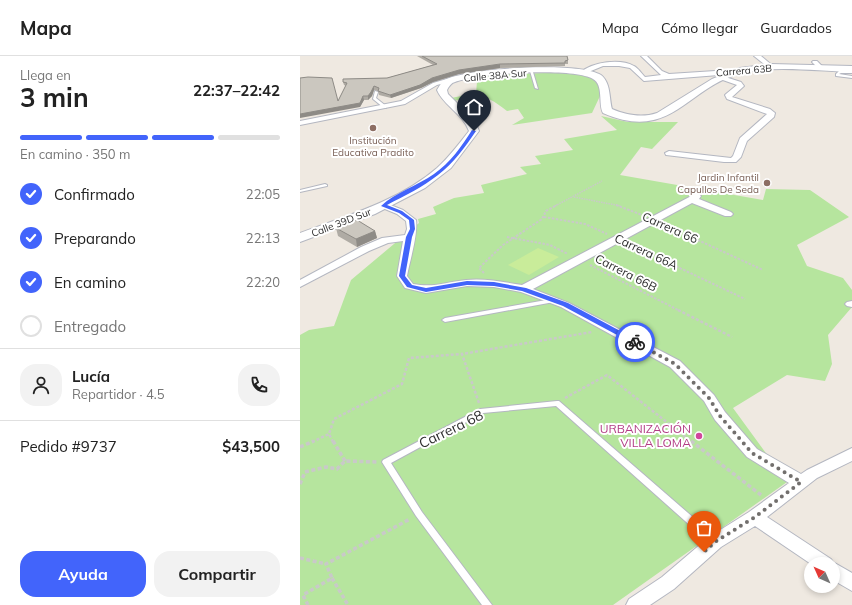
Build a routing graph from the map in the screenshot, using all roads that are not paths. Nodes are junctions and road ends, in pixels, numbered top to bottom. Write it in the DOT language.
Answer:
graph roads {
  1 [pos="644,56"];
  2 [pos="757,56"];
  3 [pos="623,64"];
  4 [pos="771,67"];
  5 [pos="852,69"];
  6 [pos="740,71"];
  7 [pos="531,72"];
  8 [pos="584,72"];
  9 [pos="852,72"];
  10 [pos="668,76"];
  11 [pos="852,77"];
  12 [pos="459,78"];
  13 [pos="722,78"];
  14 [pos="537,88"];
  15 [pos="376,92"];
  16 [pos="384,107"];
  17 [pos="300,123"];
  18 [pos="669,152"];
  19 [pos="325,185"];
  20 [pos="300,191"];
  21 [pos="383,206"];
  22 [pos="728,214"];
  23 [pos="409,237"];
  24 [pos="300,238"];
  25 [pos="300,284"];
  26 [pos="524,289"];
  27 [pos="552,301"];
  28 [pos="445,320"];
  29 [pos="852,454"];
  30 [pos="801,482"];
  31 [pos="755,517"];
  32 [pos="715,542"];
  33 [pos="814,557"];
  34 [pos="840,574"];
  35 [pos="852,582"];
  36 [pos="487,605"];
  37 [pos="635,605"];
  1 -- 10 [label="street"];
  2 -- 4 [label="street"];
  3 -- 8 [label="street, Calle 38A Sur"];
  3 -- 10 [label="street, Carrera 63B"];
  4 -- 5 [label="main road, Carrera 63B"];
  4 -- 6 [label="main road, Carrera 63B"];
  6 -- 10 [label="street, Carrera 63B"];
  6 -- 13 [label="main road"];
  7 -- 8 [label="main road, Calle 38A Sur"];
  7 -- 12 [label="main road, Calle 38A Sur"];
  7 -- 14 [label="lane"];
  8 -- 13 [label="main road"];
  9 -- 11 [label="lane"];
  12 -- 16 [label="street, Calle 38A Sur"];
  12 -- 21 [label="main road, Calle 39D Sur"];
  13 -- 18 [label="street"];
  15 -- 16 [label="lane"];
  16 -- 17 [label="street, Calle 38A Sur"];
  19 -- 20 [label="lane"];
  21 -- 23 [label="street"];
  21 -- 24 [label="main road, Calle 39D Sur"];
  22 -- 26 [label="street"];
  23 -- 25 [label="street"];
  23 -- 26 [label="street"];
  26 -- 27 [label="street"];
  27 -- 28 [label="lane"];
  27 -- 30 [label="street"];
  29 -- 30 [label="street"];
  30 -- 31 [label="street"];
  31 -- 32 [label="street"];
  31 -- 33 [label="street"];
  32 -- 36 [label="lane, Carrera 68"];
  32 -- 37 [label="street"];
  34 -- 35 [label="street"];
}
